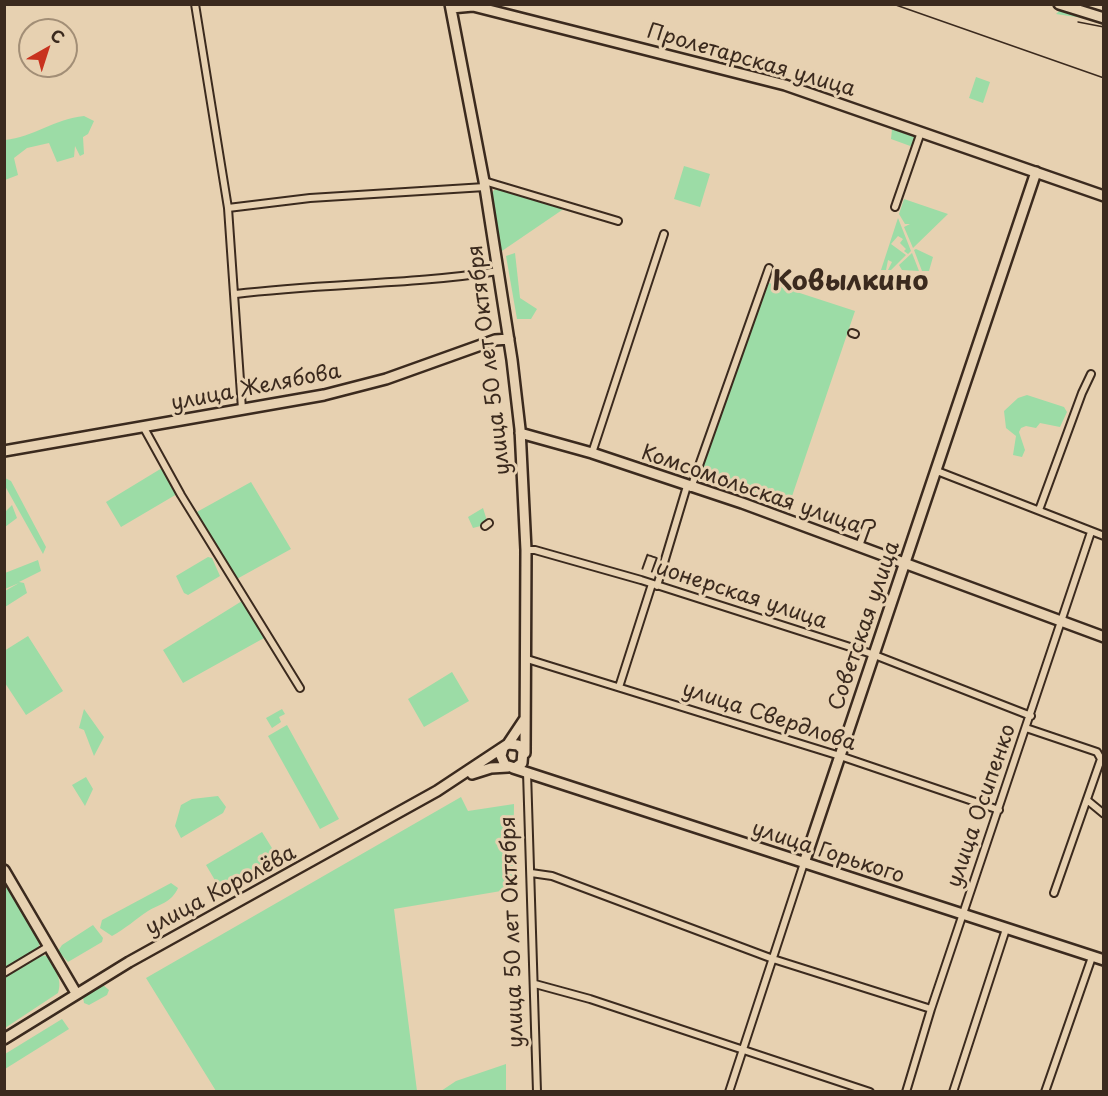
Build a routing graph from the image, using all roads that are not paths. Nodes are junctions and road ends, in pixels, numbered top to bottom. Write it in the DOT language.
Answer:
graph roads {
  1 [pos="195,4"];
  2 [pos="1059,4"];
  3 [pos="450,6"];
  4 [pos="1103,16"];
  5 [pos="921,132"];
  6 [pos="1036,172"];
  7 [pos="485,184"];
  8 [pos="1104,196"];
  9 [pos="895,207"];
  10 [pos="228,208"];
  11 [pos="618,221"];
  12 [pos="664,234"];
  13 [pos="769,268"];
  14 [pos="498,271"];
  15 [pos="236,294"];
  16 [pos="509,339"];
  17 [pos="1091,374"];
  18 [pos="242,409"];
  19 [pos="144,428"];
  20 [pos="520,433"];
  21 [pos="4,451"];
  22 [pos="592,453"];
  23 [pos="937,471"];
  24 [pos="689,487"];
  25 [pos="1039,510"];
  26 [pos="871,524"];
  27 [pos="1091,532"];
  28 [pos="1104,536"];
  29 [pos="860,546"];
  30 [pos="526,550"];
  31 [pos="905,563"];
  32 [pos="654,585"];
  33 [pos="1062,621"];
  34 [pos="1104,637"];
  35 [pos="872,654"];
  36 [pos="527,659"];
  37 [pos="619,687"];
  38 [pos="300,688"];
  39 [pos="526,715"];
  40 [pos="1031,716"];
  41 [pos="1026,728"];
  42 [pos="506,746"];
  43 [pos="525,755"];
  44 [pos="840,756"];
  45 [pos="509,767"];
  46 [pos="526,772"];
  47 [pos="543,776"];
  48 [pos="456,780"];
  49 [pos="1087,800"];
  50 [pos="999,810"];
  51 [pos="1104,814"];
  52 [pos="804,863"];
  53 [pos="4,870"];
  54 [pos="531,873"];
  55 [pos="1054,893"];
  56 [pos="963,916"];
  57 [pos="1006,929"];
  58 [pos="49,946"];
  59 [pos="1092,957"];
  60 [pos="773,959"];
  61 [pos="1104,960"];
  62 [pos="4,974"];
  63 [pos="535,984"];
  64 [pos="76,993"];
  65 [pos="931,1009"];
  66 [pos="4,1039"];
  67 [pos="742,1051"];
  68 [pos="537,1092"];
  69 [pos="729,1092"];
  70 [pos="870,1092"];
  71 [pos="906,1092"];
  72 [pos="953,1092"];
  73 [pos="1045,1092"];
  1 -- 10 [label="street"];
  2 -- 4 [label="street"];
  3 -- 5 [label="street, Пролетарская улица"];
  3 -- 7 [label="street, улица 50 лет Октября"];
  5 -- 6 [label="street, Пролетарская улица"];
  5 -- 9 [label="street"];
  6 -- 8 [label="street, Пролетарская улица"];
  6 -- 23 [label="street, Советская улица"];
  7 -- 10 [label="street"];
  7 -- 11 [label="street"];
  7 -- 14 [label="street, улица 50 лет Октября"];
  10 -- 15 [label="street"];
  12 -- 22 [label="street"];
  13 -- 24 [label="street"];
  14 -- 15 [label="street"];
  14 -- 16 [label="street, улица 50 лет Октября"];
  15 -- 18 [label="street"];
  16 -- 18 [label="street, улица Желябова"];
  16 -- 20 [label="street, улица 50 лет Октября"];
  17 -- 25 [label="street"];
  18 -- 19 [label="street, улица Желябова"];
  19 -- 21 [label="street, улица Желябова"];
  19 -- 38 [label="street"];
  20 -- 22 [label="street, Комсомольская улица"];
  20 -- 30 [label="street, улица 50 лет Октября"];
  22 -- 24 [label="street, Комсомольская улица"];
  23 -- 25 [label="street"];
  23 -- 31 [label="street, Советская улица"];
  24 -- 29 [label="street, Комсомольская улица"];
  24 -- 32 [label="street"];
  25 -- 27 [label="street"];
  26 -- 29 [label="street"];
  27 -- 28 [label="street"];
  27 -- 33 [label="street, улица Осипенко"];
  29 -- 31 [label="street, Комсомольская улица"];
  30 -- 32 [label="street, Пионерская улица"];
  30 -- 36 [label="street, улица 50 лет Октября"];
  31 -- 33 [label="street, Комсомольская улица"];
  31 -- 35 [label="street, Советская улица"];
  32 -- 35 [label="street, Пионерская улица"];
  32 -- 37 [label="street"];
  33 -- 34 [label="street, Комсомольская улица"];
  33 -- 40 [label="street, улица Осипенко"];
  35 -- 40 [label="street, Пионерская улица"];
  35 -- 44 [label="street, Советская улица"];
  36 -- 37 [label="street, улица Свердлова"];
  36 -- 39 [label="street, улица 50 лет Октября"];
  37 -- 44 [label="street, улица Свердлова"];
  39 -- 42 [label="street"];
  39 -- 43 [label="street, улица 50 лет Октября"];
  40 -- 41 [label="street, улица Осипенко"];
  41 -- 49 [label="street"];
  41 -- 50 [label="street, улица Осипенко"];
  42 -- 43 [label="street"];
  42 -- 45 [label="street"];
  42 -- 48 [label="street, улица Королёва"];
  43 -- 45 [label="street"];
  43 -- 47 [label="street, улица Горького"];
  44 -- 50 [label="street, улица Свердлова"];
  44 -- 52 [label="street, Советская улица"];
  45 -- 46 [label="street, улица Горького"];
  45 -- 48 [label="street, улица Королёва"];
  46 -- 47 [label="street, улица Горького"];
  46 -- 54 [label="street, улица 50 лет Октября"];
  47 -- 52 [label="street, улица Горького"];
  48 -- 64 [label="street, улица Королёва"];
  49 -- 51 [label="street"];
  49 -- 55 [label="street"];
  50 -- 56 [label="street, улица Осипенко"];
  52 -- 56 [label="street, улица Горького"];
  52 -- 60 [label="street, Советская улица"];
  53 -- 58 [label="street"];
  54 -- 60 [label="street"];
  54 -- 63 [label="street, улица 50 лет Октября"];
  56 -- 57 [label="street, улица Горького"];
  56 -- 65 [label="street, улица Осипенко"];
  57 -- 59 [label="street, улица Горького"];
  57 -- 72 [label="street"];
  58 -- 62 [label="street"];
  58 -- 64 [label="street"];
  59 -- 61 [label="street, улица Горького"];
  59 -- 73 [label="street"];
  60 -- 65 [label="street"];
  60 -- 67 [label="street, Советская улица"];
  63 -- 67 [label="street"];
  63 -- 68 [label="street, улица 50 лет Октября"];
  64 -- 66 [label="street, улица Королёва"];
  65 -- 71 [label="street, улица Осипенко"];
  67 -- 69 [label="street, Советская улица"];
  67 -- 70 [label="street"];
}
